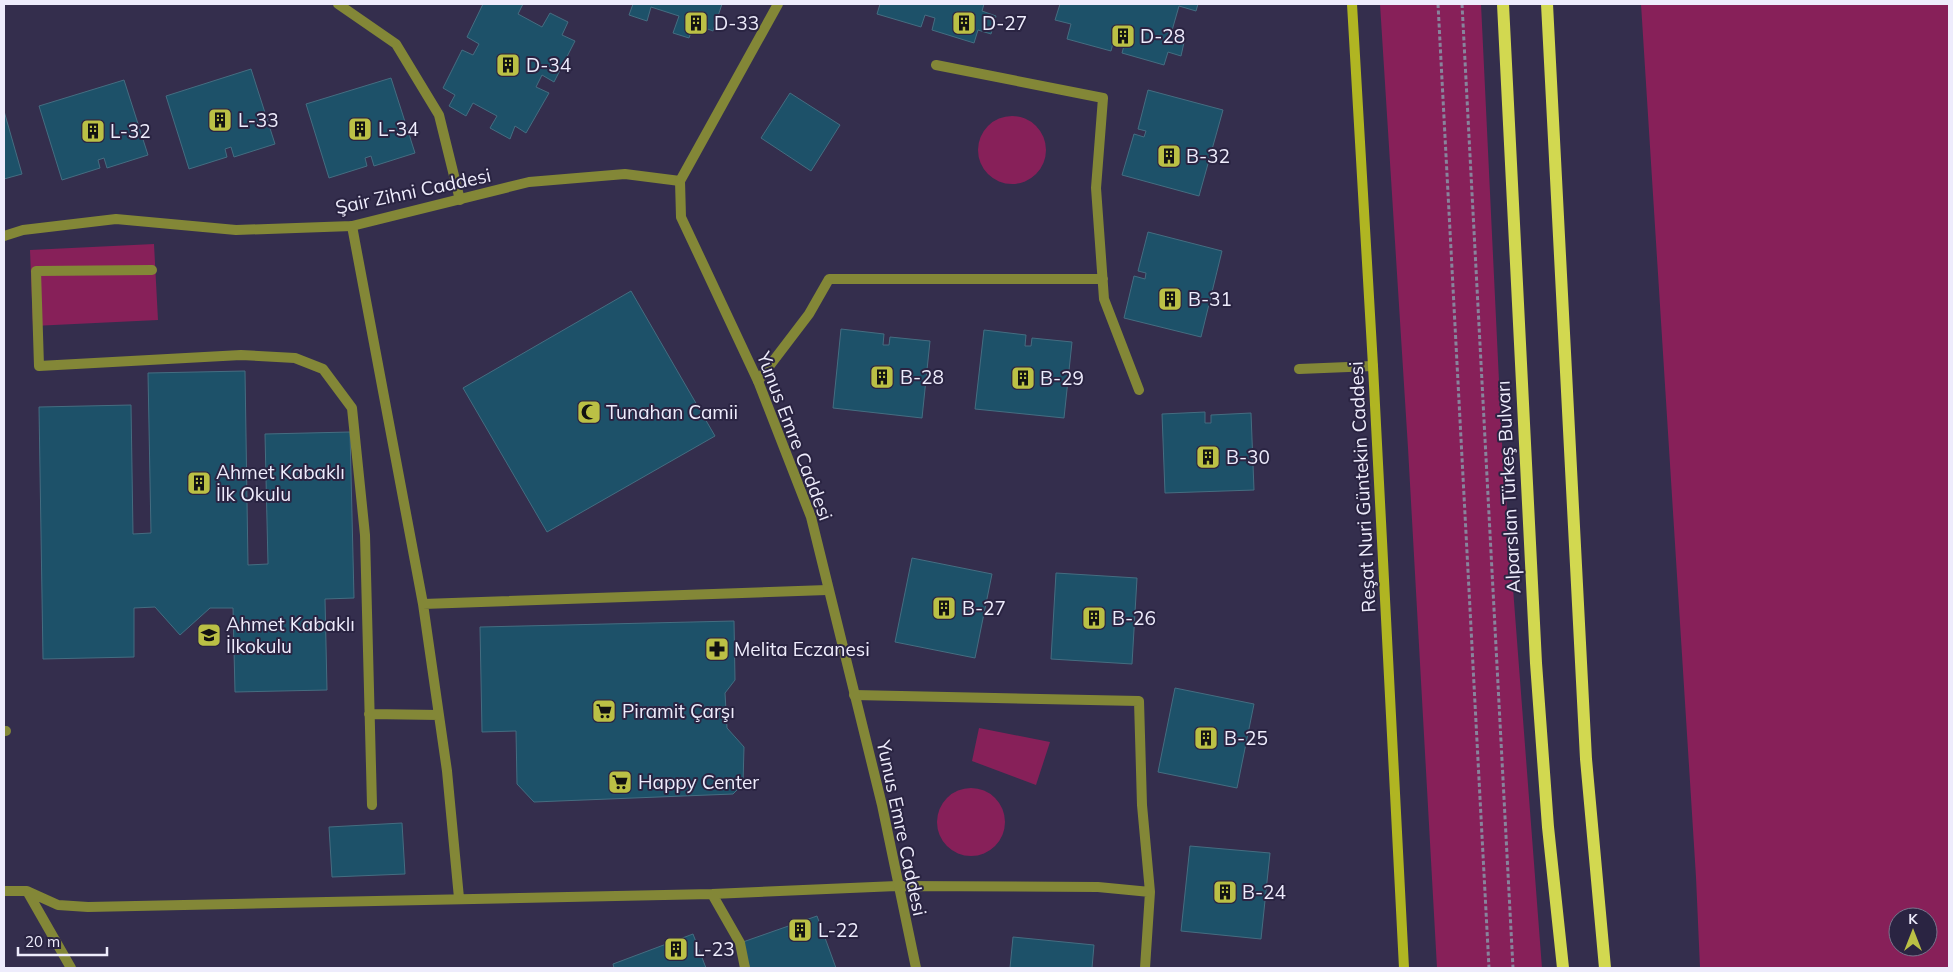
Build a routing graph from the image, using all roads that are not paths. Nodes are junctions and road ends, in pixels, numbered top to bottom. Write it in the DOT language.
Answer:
graph roads {
  1 [pos="338,4"];
  2 [pos="778,4"];
  3 [pos="1352,4"];
  4 [pos="1502,4"];
  5 [pos="1547,4"];
  6 [pos="936,65"];
  7 [pos="680,181"];
  8 [pos="460,200"];
  9 [pos="352,226"];
  10 [pos="4,236"];
  11 [pos="152,270"];
  12 [pos="1103,279"];
  13 [pos="1373,366"];
  14 [pos="1299,369"];
  15 [pos="758,381"];
  16 [pos="1139,390"];
  17 [pos="827,590"];
  18 [pos="423,604"];
  19 [pos="854,695"];
  20 [pos="370,714"];
  21 [pos="439,716"];
  22 [pos="372,805"];
  23 [pos="897,886"];
  24 [pos="27,891"];
  25 [pos="4,892"];
  26 [pos="1150,892"];
  27 [pos="712,894"];
  28 [pos="459,898"];
  29 [pos="71,968"];
  30 [pos="745,968"];
  31 [pos="916,968"];
  32 [pos="1145,968"];
  33 [pos="1404,968"];
  34 [pos="1562,968"];
  35 [pos="1605,968"];
  1 -- 8 [label="street"];
  2 -- 7 [label="street"];
  3 -- 13 [label="main road, Reşat Nuri Güntekin Caddesi"];
  4 -- 34 [label="main road, Alparslan Türkeş Bulvarı"];
  5 -- 35 [label="main road"];
  6 -- 12 [label="street"];
  7 -- 8 [label="street, Şair Zihni Caddesi"];
  7 -- 15 [label="street, Yunus Emre Caddesi"];
  8 -- 9 [label="street, Şair Zihni Caddesi"];
  9 -- 10 [label="street, Şair Zihni Caddesi"];
  9 -- 18 [label="street"];
  11 -- 20 [label="street"];
  12 -- 15 [label="street"];
  12 -- 16 [label="street"];
  13 -- 14 [label="street"];
  13 -- 33 [label="main road, Reşat Nuri Güntekin Caddesi"];
  15 -- 17 [label="street, Yunus Emre Caddesi"];
  17 -- 18 [label="street"];
  17 -- 19 [label="street, Yunus Emre Caddesi"];
  18 -- 21 [label="street"];
  19 -- 23 [label="street, Yunus Emre Caddesi"];
  19 -- 26 [label="street"];
  20 -- 21 [label="street"];
  20 -- 22 [label="street"];
  21 -- 28 [label="street"];
  23 -- 26 [label="street"];
  23 -- 27 [label="street"];
  23 -- 31 [label="street, Yunus Emre Caddesi"];
  24 -- 25 [label="street"];
  24 -- 28 [label="street"];
  24 -- 29 [label="street"];
  26 -- 32 [label="street"];
  27 -- 28 [label="street"];
  27 -- 30 [label="street"];
}
